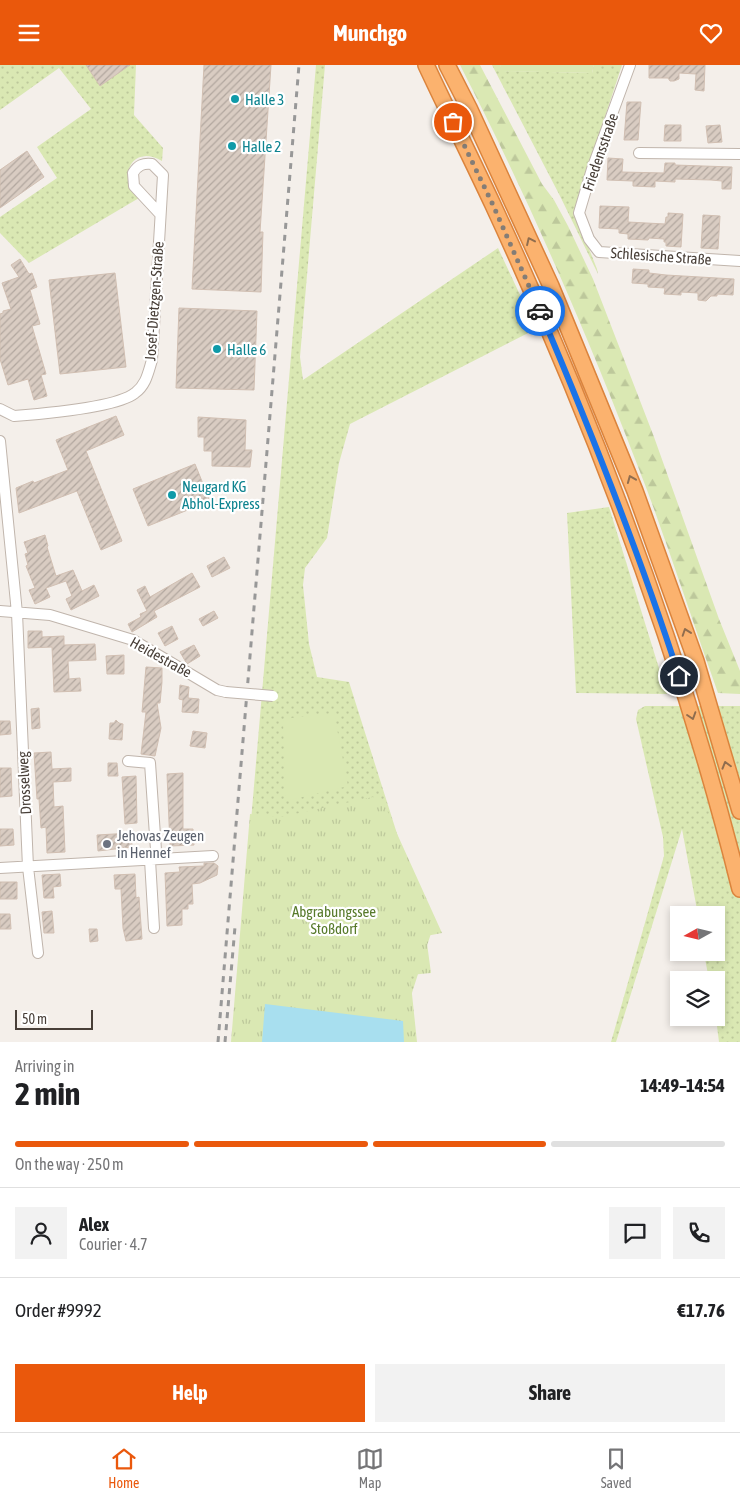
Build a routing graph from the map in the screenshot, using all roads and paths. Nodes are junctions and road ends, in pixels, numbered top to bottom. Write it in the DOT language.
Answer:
graph roads {
  1 [pos="426,65"];
  2 [pos="447,65"];
  3 [pos="630,65"];
  4 [pos="639,153"];
  5 [pos="740,154"];
  6 [pos="160,214"];
  7 [pos="589,239"];
  8 [pos="740,261"];
  9 [pos="0,410"];
  10 [pos="0,441"];
  11 [pos="0,611"];
  12 [pos="17,613"];
  13 [pos="274,696"];
  14 [pos="128,761"];
  15 [pos="740,811"];
  16 [pos="213,857"];
  17 [pos="150,860"];
  18 [pos="28,867"];
  19 [pos="0,868"];
  20 [pos="740,889"];
  21 [pos="154,928"];
  22 [pos="38,953"];
  1 -- 20 [label="highway, one-way"];
  15 -- 2 [label="highway, one-way"];
  3 -- 7 [label="street, Friedensstraße"];
  4 -- 5 [label="street"];
  6 -- 6 [label="street, Josef-Dietzgen-Straße"];
  6 -- 9 [label="street, Josef-Dietzgen-Straße"];
  7 -- 8 [label="street, Schlesische Straße"];
  10 -- 12 [label="street"];
  11 -- 12 [label="street, Heidestraße"];
  12 -- 13 [label="street, Heidestraße, bridge"];
  12 -- 18 [label="street, Drosselweg"];
  14 -- 17 [label="street"];
  16 -- 17 [label="street"];
  17 -- 18 [label="street"];
  17 -- 21 [label="street"];
  18 -- 19 [label="street"];
  18 -- 22 [label="street, Drosselweg"];
}
